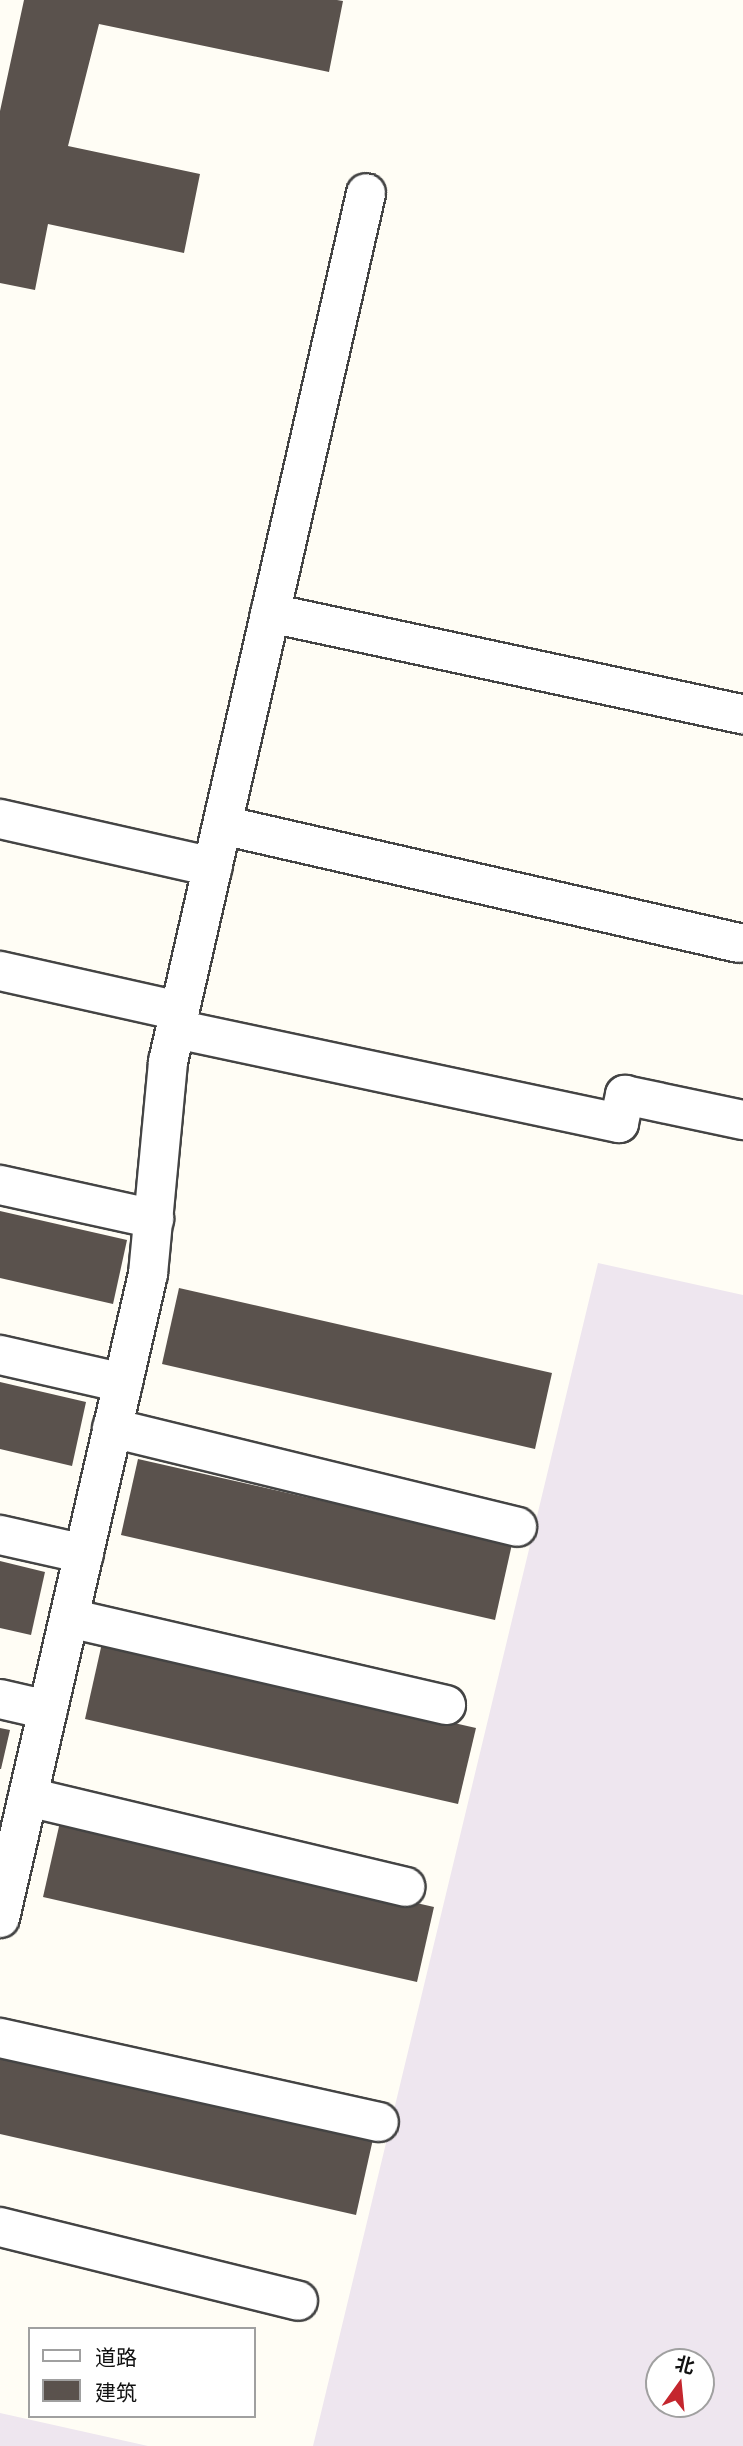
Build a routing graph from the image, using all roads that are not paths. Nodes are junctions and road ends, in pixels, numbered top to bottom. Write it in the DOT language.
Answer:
graph roads {
  1 [pos="366,194"];
  2 [pos="270,613"];
  3 [pos="743,714"];
  4 [pos="0,819"];
  5 [pos="222,825"];
  6 [pos="213,867"];
  7 [pos="740,943"];
  8 [pos="0,971"];
  9 [pos="177,1020"];
  10 [pos="743,1121"];
  11 [pos="0,1185"];
  12 [pos="154,1219"];
  13 [pos="0,1355"];
  14 [pos="123,1383"];
  15 [pos="112,1428"];
  16 [pos="517,1527"];
  17 [pos="0,1535"];
  18 [pos="84,1554"];
  19 [pos="69,1619"];
  20 [pos="0,1699"];
  21 [pos="446,1705"];
  22 [pos="48,1710"];
  23 [pos="28,1797"];
  24 [pos="5,1870"];
  25 [pos="405,1887"];
  26 [pos="0,1917"];
  27 [pos="0,2038"];
  28 [pos="379,2122"];
  29 [pos="0,2227"];
  30 [pos="298,2301"];
  1 -- 2 [label="lane"];
  2 -- 3 [label="lane"];
  2 -- 5 [label="lane"];
  4 -- 6 [label="lane"];
  5 -- 6 [label="lane"];
  5 -- 7 [label="lane"];
  6 -- 9 [label="lane"];
  8 -- 9 [label="lane"];
  9 -- 10 [label="lane"];
  9 -- 12 [label="lane"];
  11 -- 12 [label="lane"];
  12 -- 14 [label="lane"];
  13 -- 14 [label="lane"];
  14 -- 15 [label="lane"];
  15 -- 16 [label="lane"];
  15 -- 18 [label="lane"];
  17 -- 18 [label="lane"];
  18 -- 19 [label="lane"];
  19 -- 21 [label="lane"];
  19 -- 22 [label="lane"];
  20 -- 22 [label="lane"];
  22 -- 23 [label="lane"];
  23 -- 24 [label="lane"];
  23 -- 25 [label="lane"];
  24 -- 26 [label="lane"];
  27 -- 28 [label="lane"];
  29 -- 30 [label="lane"];
}
